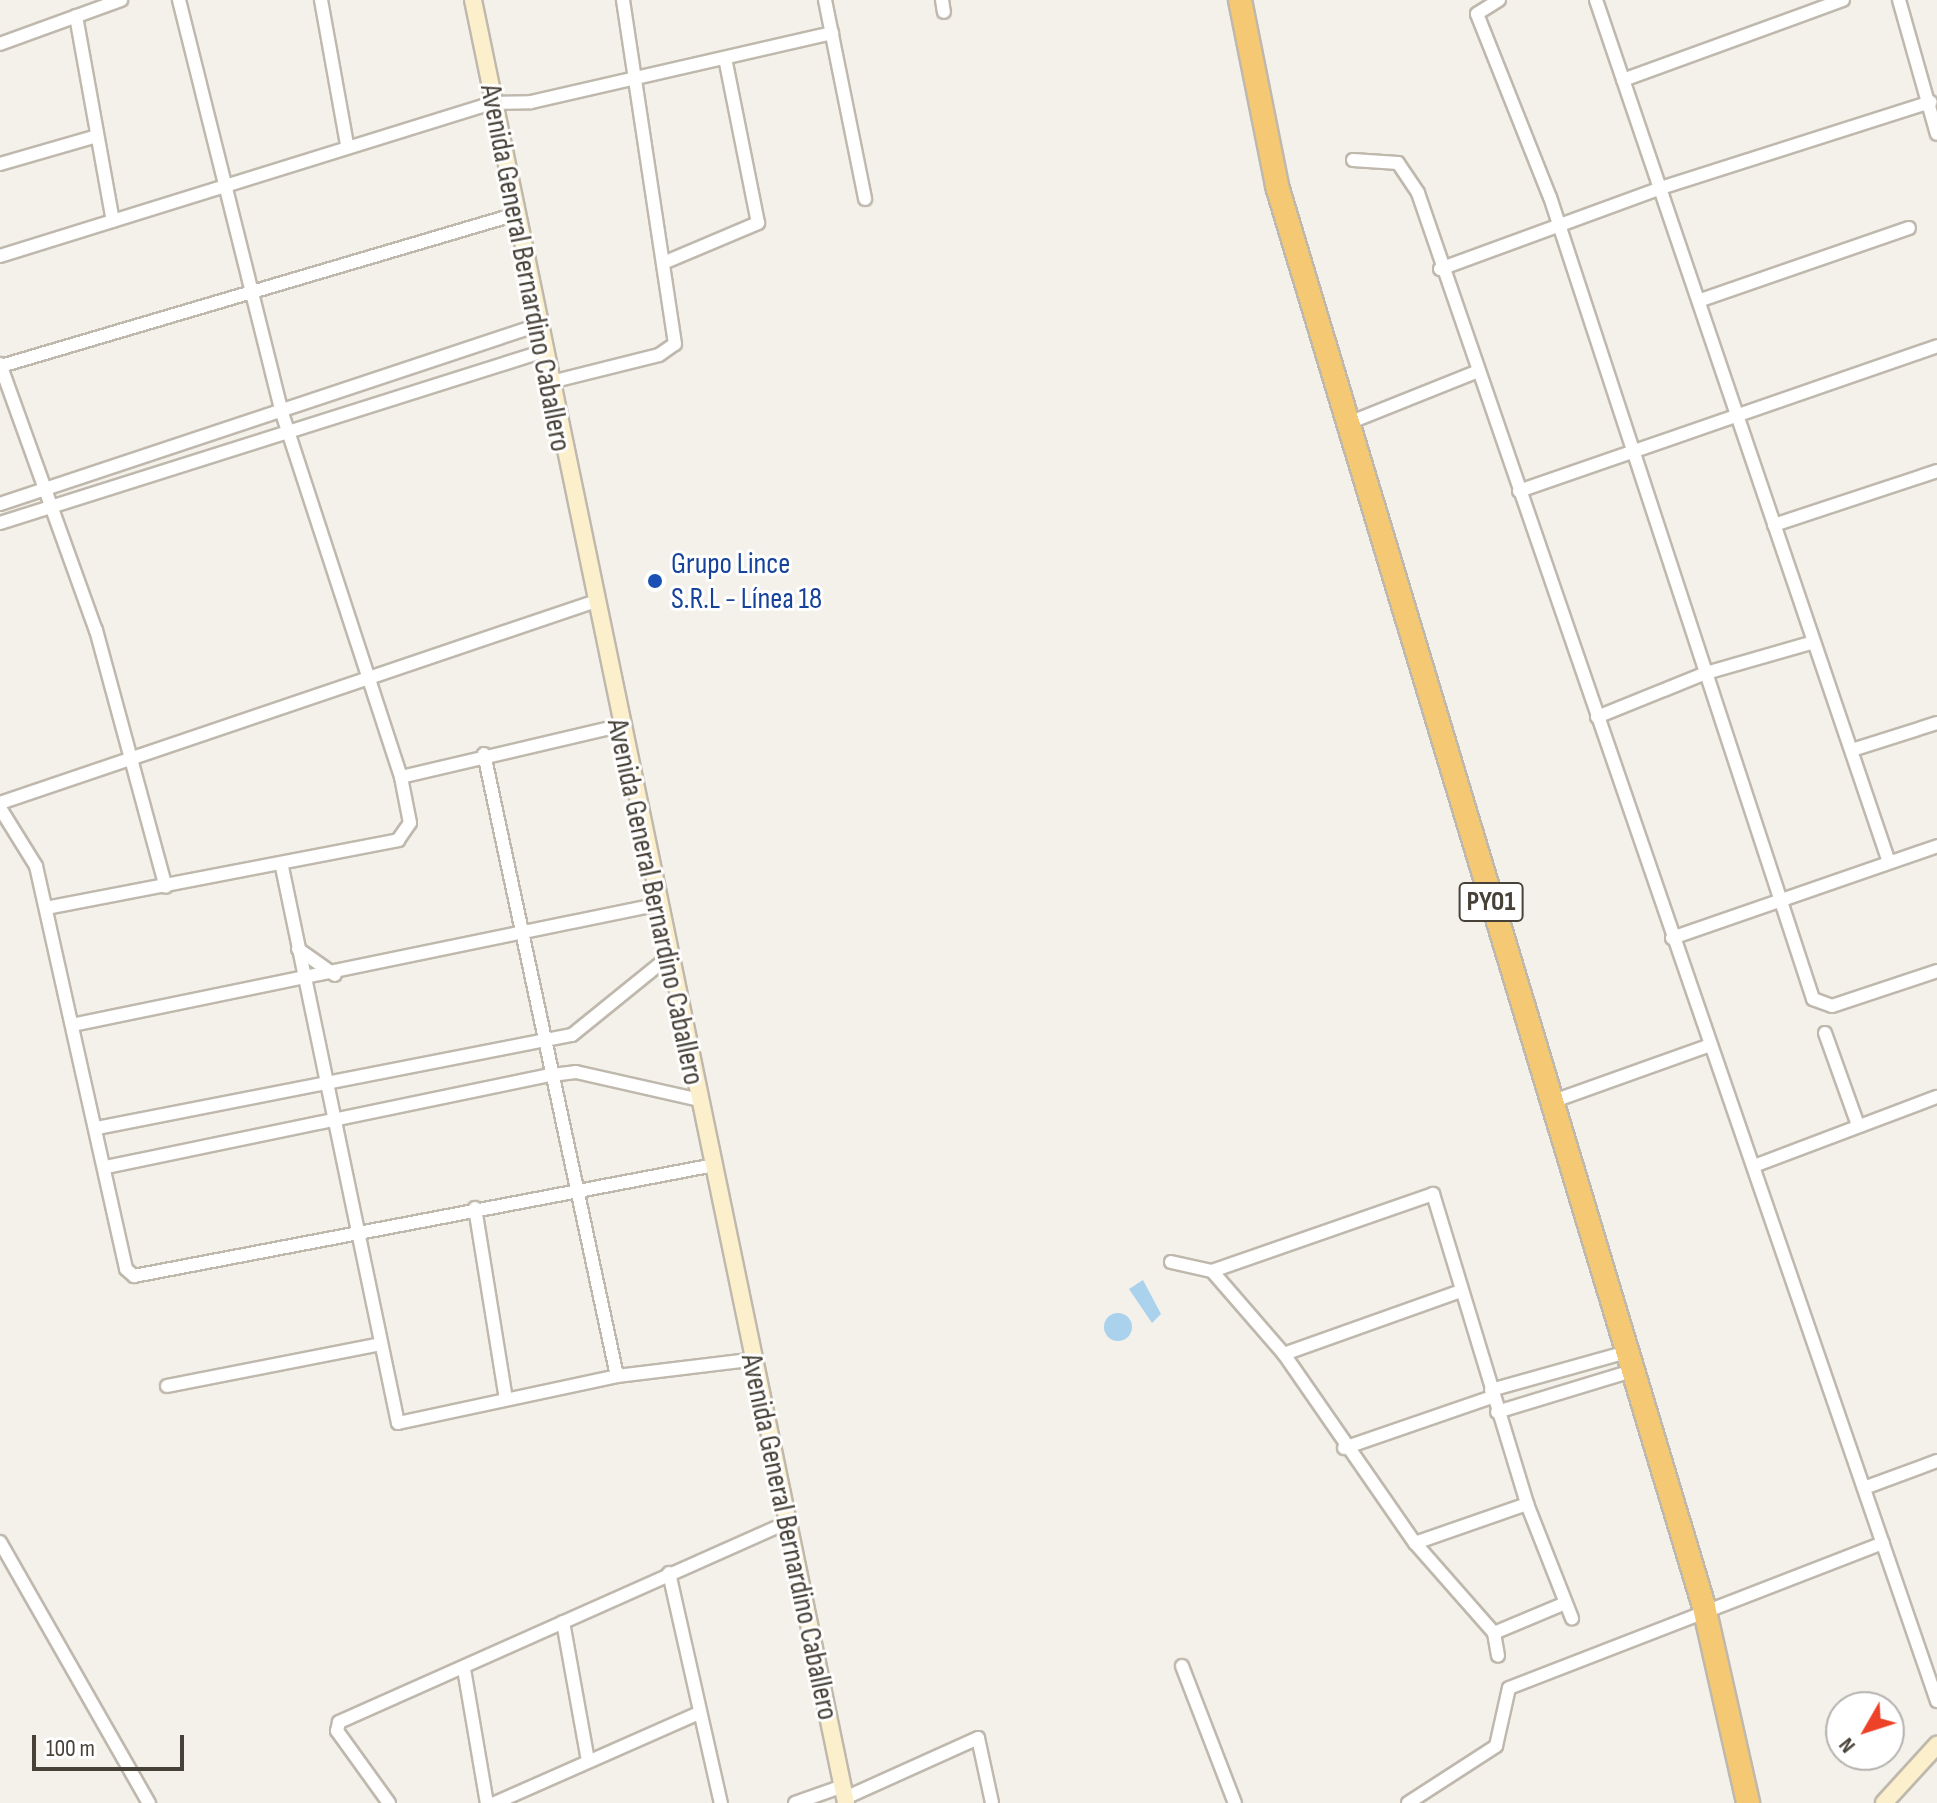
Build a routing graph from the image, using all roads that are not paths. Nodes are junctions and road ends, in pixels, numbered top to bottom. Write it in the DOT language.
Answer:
graph roads {
  1 [pos="121,0"];
  2 [pos="179,0"];
  3 [pos="321,0"];
  4 [pos="473,0"];
  5 [pos="623,0"];
  6 [pos="825,0"];
  7 [pos="1240,0"];
  8 [pos="1499,0"];
  9 [pos="1596,0"];
  10 [pos="1843,0"];
  11 [pos="1899,0"];
  12 [pos="76,16"];
  13 [pos="832,33"];
  14 [pos="0,44"];
  15 [pos="725,58"];
  16 [pos="634,79"];
  17 [pos="1623,80"];
  18 [pos="1931,102"];
  19 [pos="492,103"];
  20 [pos="1937,134"];
  21 [pos="97,136"];
  22 [pos="347,145"];
  23 [pos="1353,160"];
  24 [pos="0,164"];
  25 [pos="224,186"];
  26 [pos="1661,188"];
  27 [pos="865,199"];
  28 [pos="513,215"];
  29 [pos="113,221"];
  30 [pos="1909,228"];
  31 [pos="1555,229"];
  32 [pos="0,256"];
  33 [pos="668,261"];
  34 [pos="1440,269"];
  35 [pos="255,296"];
  36 [pos="1701,300"];
  37 [pos="535,326"];
  38 [pos="498,339"];
  39 [pos="1937,346"];
  40 [pos="541,352"];
  41 [pos="506,363"];
  42 [pos="0,365"];
  43 [pos="1476,372"];
  44 [pos="547,383"];
  45 [pos="282,413"];
  46 [pos="1737,415"];
  47 [pos="1346,424"];
  48 [pos="288,430"];
  49 [pos="1629,453"];
  50 [pos="1937,471"];
  51 [pos="46,489"];
  52 [pos="1519,491"];
  53 [pos="0,504"];
  54 [pos="54,506"];
  55 [pos="0,523"];
  56 [pos="1774,525"];
  57 [pos="593,602"];
  58 [pos="1814,642"];
  59 [pos="1706,673"];
  60 [pos="366,675"];
  61 [pos="1597,717"];
  62 [pos="1937,723"];
  63 [pos="619,726"];
  64 [pos="1852,750"];
  65 [pos="484,754"];
  66 [pos="128,759"];
  67 [pos="401,777"];
  68 [pos="0,806"];
  69 [pos="1937,846"];
  70 [pos="1889,862"];
  71 [pos="282,867"];
  72 [pos="166,887"];
  73 [pos="1780,901"];
  74 [pos="655,905"];
  75 [pos="46,908"];
  76 [pos="523,928"];
  77 [pos="1672,938"];
  78 [pos="298,949"];
  79 [pos="666,959"];
  80 [pos="1937,971"];
  81 [pos="335,975"];
  82 [pos="305,982"];
  83 [pos="72,1025"];
  84 [pos="1825,1033"];
  85 [pos="545,1042"];
  86 [pos="1710,1045"];
  87 [pos="552,1075"];
  88 [pos="328,1084"];
  89 [pos="1937,1097"];
  90 [pos="696,1099"];
  91 [pos="1551,1102"];
  92 [pos="335,1121"];
  93 [pos="1858,1125"];
  94 [pos="97,1128"];
  95 [pos="709,1166"];
  96 [pos="1754,1166"];
  97 [pos="106,1167"];
  98 [pos="578,1187"];
  99 [pos="475,1208"];
  100 [pos="358,1232"];
  101 [pos="1171,1262"];
  102 [pos="1212,1271"];
  103 [pos="1461,1291"];
  104 [pos="381,1344"];
  105 [pos="1284,1354"];
  106 [pos="749,1360"];
  107 [pos="1629,1362"];
  108 [pos="617,1376"];
  109 [pos="167,1386"];
  110 [pos="1491,1393"];
  111 [pos="506,1399"];
  112 [pos="1497,1412"];
  113 [pos="1344,1448"];
  114 [pos="1937,1461"];
  115 [pos="1864,1488"];
  116 [pos="1527,1504"];
  117 [pos="783,1524"];
  118 [pos="0,1542"];
  119 [pos="1415,1543"];
  120 [pos="1883,1543"];
  121 [pos="669,1573"];
  122 [pos="1561,1605"];
  123 [pos="1704,1607"];
  124 [pos="1572,1618"];
  125 [pos="563,1622"];
  126 [pos="1494,1633"];
  127 [pos="1498,1656"];
  128 [pos="1182,1666"];
  129 [pos="464,1669"];
  130 [pos="1937,1701"];
  131 [pos="697,1714"];
  132 [pos="1937,1745"];
  133 [pos="588,1761"];
  134 [pos="845,1796"];
  135 [pos="149,1803"];
  136 [pos="389,1803"];
  137 [pos="487,1803"];
  138 [pos="495,1803"];
  139 [pos="721,1803"];
  140 [pos="795,1803"];
  141 [pos="992,1803"];
  142 [pos="1235,1803"];
  143 [pos="1408,1803"];
  144 [pos="1748,1803"];
  145 [pos="1884,1803"];
  1 -- 12 [label="street"];
  2 -- 25 [label="street"];
  3 -- 22 [label="street"];
  4 -- 19 [label="main road, Avenida General Bernardino Caballero"];
  5 -- 16 [label="street"];
  6 -- 13 [label="street"];
  7 -- 47 [label="highway, PY01"];
  8 -- 31 [label="street"];
  9 -- 17 [label="street"];
  10 -- 17 [label="street"];
  11 -- 18 [label="street"];
  12 -- 14 [label="street"];
  12 -- 21 [label="street"];
  13 -- 15 [label="street"];
  13 -- 27 [label="street"];
  15 -- 16 [label="street"];
  15 -- 33 [label="street"];
  16 -- 19 [label="street"];
  16 -- 33 [label="street"];
  17 -- 26 [label="street"];
  18 -- 20 [label="street"];
  18 -- 26 [label="street"];
  19 -- 22 [label="street"];
  19 -- 28 [label="main road, Avenida General Bernardino Caballero"];
  21 -- 24 [label="street"];
  21 -- 29 [label="street"];
  22 -- 25 [label="street"];
  23 -- 34 [label="street"];
  25 -- 29 [label="street"];
  25 -- 35 [label="street"];
  26 -- 31 [label="street"];
  26 -- 36 [label="street"];
  28 -- 35 [label="street"];
  28 -- 37 [label="main road, Avenida General Bernardino Caballero"];
  29 -- 32 [label="street"];
  30 -- 36 [label="street"];
  31 -- 34 [label="street"];
  31 -- 49 [label="street"];
  33 -- 44 [label="street"];
  34 -- 43 [label="street"];
  35 -- 42 [label="street"];
  35 -- 45 [label="street"];
  36 -- 46 [label="street"];
  37 -- 38 [label="street"];
  37 -- 40 [label="main road, Avenida General Bernardino Caballero"];
  38 -- 41 [label="street"];
  38 -- 45 [label="street"];
  39 -- 46 [label="street"];
  40 -- 41 [label="street"];
  40 -- 44 [label="main road, Avenida General Bernardino Caballero"];
  41 -- 48 [label="street"];
  42 -- 51 [label="street"];
  43 -- 47 [label="street"];
  43 -- 52 [label="street"];
  44 -- 57 [label="main road, Avenida General Bernardino Caballero"];
  45 -- 48 [label="street"];
  45 -- 51 [label="street"];
  46 -- 49 [label="street"];
  46 -- 56 [label="street"];
  47 -- 91 [label="highway, PY01"];
  48 -- 54 [label="street"];
  48 -- 60 [label="street"];
  49 -- 52 [label="street"];
  49 -- 59 [label="street"];
  50 -- 56 [label="street"];
  51 -- 53 [label="street"];
  51 -- 54 [label="street"];
  52 -- 61 [label="street"];
  54 -- 55 [label="street"];
  54 -- 66 [label="street"];
  56 -- 58 [label="street"];
  57 -- 60 [label="street"];
  57 -- 63 [label="main road, Avenida General Bernardino Caballero"];
  58 -- 59 [label="street"];
  58 -- 64 [label="street"];
  59 -- 61 [label="street"];
  59 -- 73 [label="street"];
  60 -- 66 [label="street"];
  60 -- 67 [label="street"];
  61 -- 77 [label="street"];
  62 -- 64 [label="street"];
  63 -- 65 [label="street"];
  63 -- 74 [label="main road, Avenida General Bernardino Caballero"];
  64 -- 70 [label="street"];
  65 -- 67 [label="street"];
  65 -- 76 [label="street"];
  66 -- 68 [label="street"];
  66 -- 72 [label="street"];
  67 -- 71 [label="street"];
  68 -- 75 [label="street"];
  69 -- 70 [label="street"];
  70 -- 73 [label="street"];
  71 -- 72 [label="street"];
  71 -- 78 [label="street"];
  72 -- 75 [label="street"];
  73 -- 77 [label="street"];
  73 -- 80 [label="street"];
  74 -- 76 [label="street"];
  74 -- 79 [label="main road, Avenida General Bernardino Caballero"];
  75 -- 83 [label="street"];
  76 -- 81 [label="street"];
  76 -- 85 [label="street"];
  77 -- 86 [label="street"];
  78 -- 81 [label="street"];
  78 -- 82 [label="street"];
  79 -- 85 [label="street"];
  79 -- 90 [label="main road, Avenida General Bernardino Caballero"];
  81 -- 82 [label="street"];
  82 -- 83 [label="street"];
  82 -- 88 [label="street"];
  83 -- 94 [label="street"];
  84 -- 93 [label="street"];
  85 -- 87 [label="street"];
  85 -- 88 [label="street"];
  86 -- 91 [label="street"];
  86 -- 96 [label="street"];
  87 -- 90 [label="street"];
  87 -- 92 [label="street"];
  87 -- 98 [label="street"];
  88 -- 92 [label="street"];
  88 -- 94 [label="street"];
  89 -- 93 [label="street"];
  90 -- 95 [label="main road, Avenida General Bernardino Caballero"];
  91 -- 107 [label="highway, PY01"];
  92 -- 97 [label="street"];
  92 -- 100 [label="street"];
  93 -- 96 [label="street"];
  94 -- 97 [label="street"];
  95 -- 98 [label="street"];
  95 -- 106 [label="main road, Avenida General Bernardino Caballero"];
  96 -- 115 [label="street"];
  97 -- 100 [label="street"];
  98 -- 99 [label="street"];
  98 -- 108 [label="street"];
  99 -- 100 [label="street"];
  99 -- 111 [label="street"];
  100 -- 104 [label="street"];
  101 -- 102 [label="street"];
  102 -- 103 [label="street"];
  102 -- 105 [label="street"];
  103 -- 105 [label="street"];
  103 -- 110 [label="street"];
  104 -- 109 [label="street"];
  104 -- 111 [label="street"];
  105 -- 113 [label="street"];
  106 -- 108 [label="street"];
  106 -- 117 [label="main road, Avenida General Bernardino Caballero"];
  107 -- 110 [label="street"];
  107 -- 112 [label="street"];
  107 -- 123 [label="highway, PY01"];
  108 -- 111 [label="street"];
  110 -- 112 [label="street"];
  110 -- 113 [label="street"];
  112 -- 116 [label="street"];
  113 -- 119 [label="street"];
  114 -- 115 [label="street"];
  115 -- 120 [label="street"];
  116 -- 119 [label="street"];
  116 -- 122 [label="street"];
  117 -- 121 [label="street"];
  117 -- 134 [label="main road, Avenida General Bernardino Caballero"];
  118 -- 135 [label="street"];
  119 -- 126 [label="street"];
  120 -- 123 [label="street"];
  120 -- 130 [label="street"];
  121 -- 125 [label="street"];
  121 -- 131 [label="street"];
  122 -- 124 [label="street"];
  122 -- 126 [label="street"];
  123 -- 143 [label="street"];
  123 -- 144 [label="highway, PY01"];
  125 -- 129 [label="street"];
  125 -- 133 [label="street"];
  126 -- 127 [label="street"];
  128 -- 142 [label="street"];
  129 -- 136 [label="street"];
  129 -- 137 [label="street"];
  131 -- 133 [label="street"];
  131 -- 139 [label="street"];
  132 -- 145 [label="main road"];
  133 -- 138 [label="street"];
  134 -- 140 [label="street"];
  134 -- 141 [label="street"];
}
